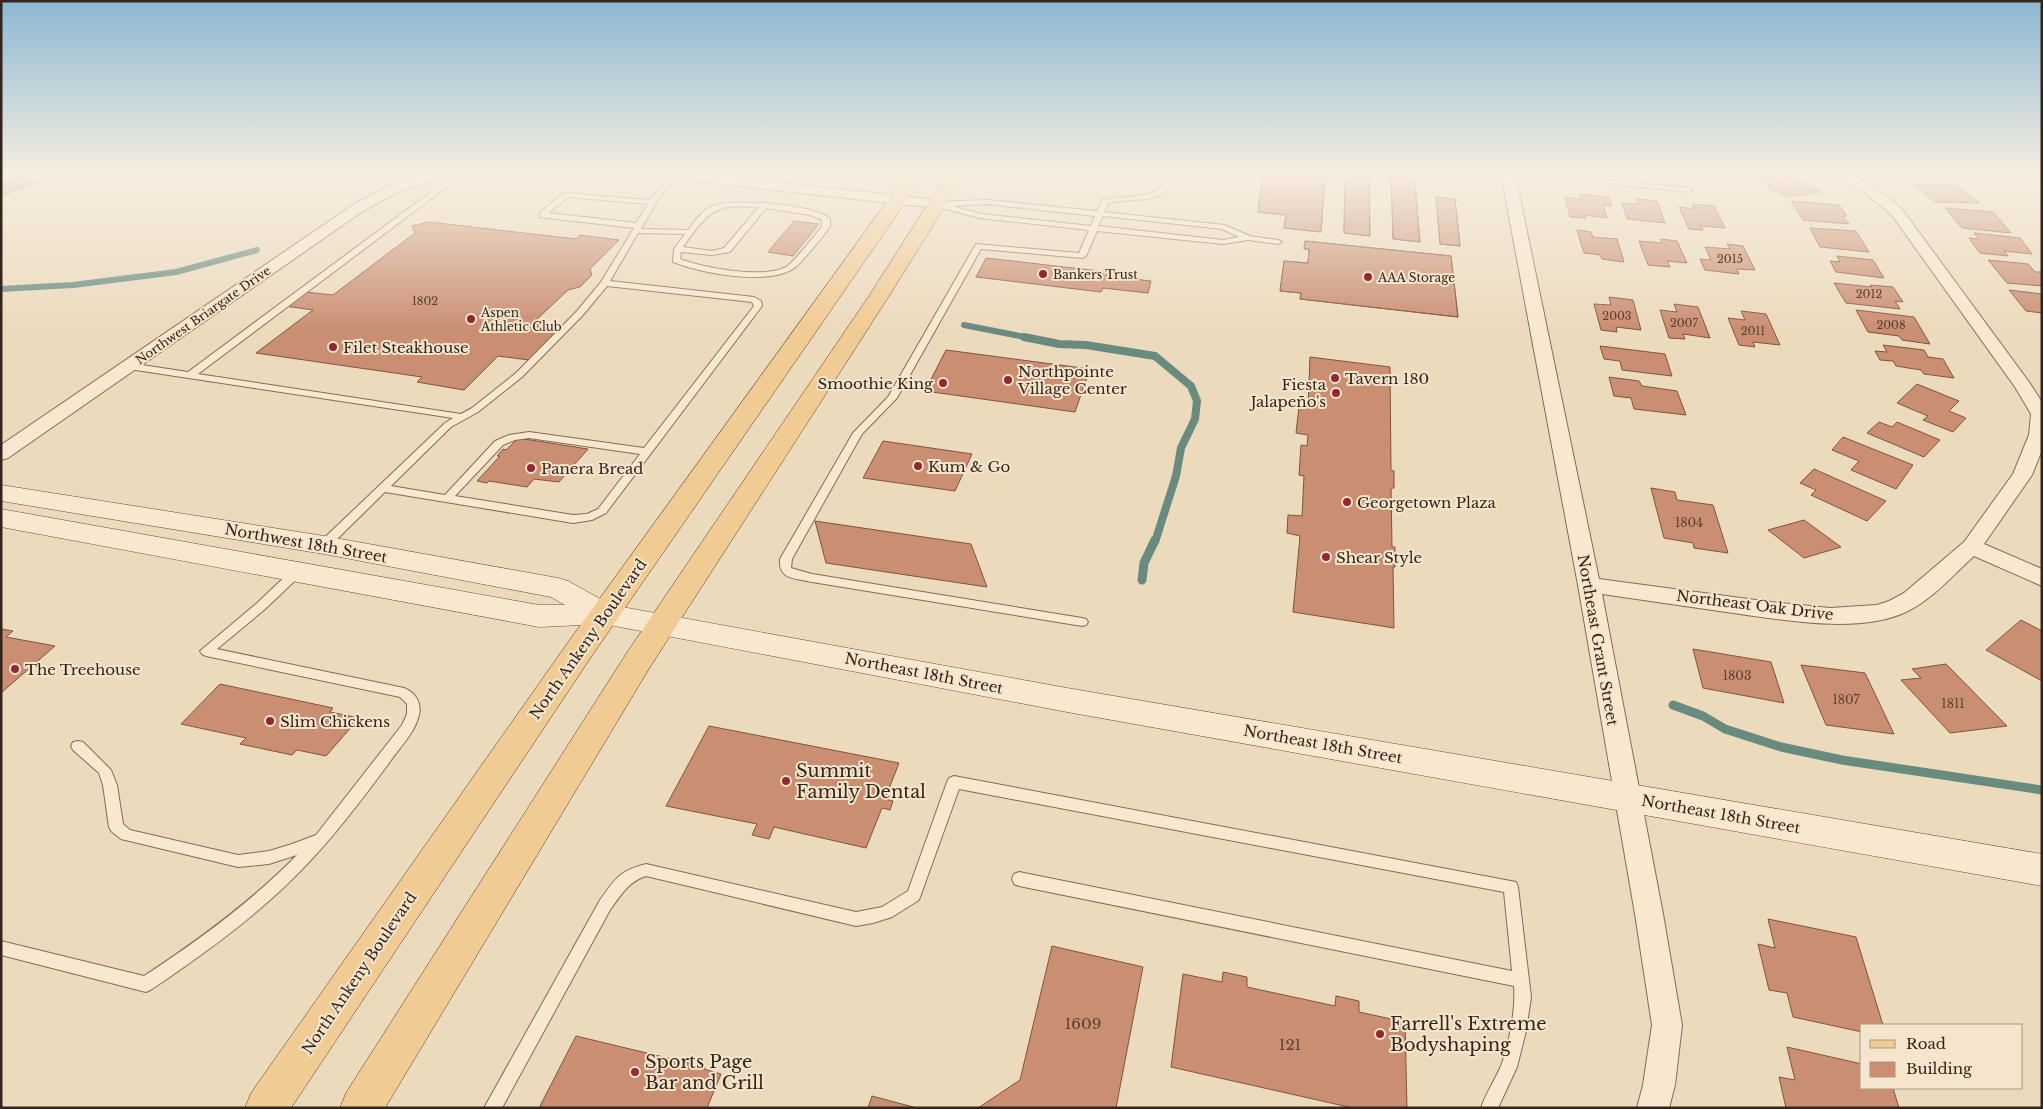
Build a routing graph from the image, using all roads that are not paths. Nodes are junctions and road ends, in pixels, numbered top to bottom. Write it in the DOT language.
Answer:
graph roads {
  1 [pos="333,226"];
  2 [pos="390,226"];
  3 [pos="622,226"];
  4 [pos="696,226"];
  5 [pos="747,226"];
  6 [pos="826,226"];
  7 [pos="880,226"];
  8 [pos="923,226"];
  9 [pos="1073,226"];
  10 [pos="1212,226"];
  11 [pos="1518,226"];
  12 [pos="1907,226"];
  13 [pos="638,228"];
  14 [pos="1094,228"];
  15 [pos="690,232"];
  16 [pos="1248,238"];
  17 [pos="1278,242"];
  18 [pos="678,249"];
  19 [pos="606,283"];
  20 [pos="129,366"];
  21 [pos="190,375"];
  22 [pos="462,416"];
  23 [pos="647,452"];
  24 [pos="1,454"];
  25 [pos="383,488"];
  26 [pos="1,493"];
  27 [pos="448,498"];
  28 [pos="1,518"];
  29 [pos="324,546"];
  30 [pos="1971,547"];
  31 [pos="297,572"];
  32 [pos="2042,578"];
  33 [pos="1589,585"];
  34 [pos="604,614"];
  35 [pos="1082,622"];
  36 [pos="662,624"];
  37 [pos="78,746"];
  38 [pos="1626,797"];
  39 [pos="320,839"];
  40 [pos="2042,870"];
  41 [pos="1019,879"];
  42 [pos="1,948"];
  43 [pos="1522,980"];
  44 [pos="266,1108"];
  45 [pos="361,1108"];
  46 [pos="492,1108"];
  47 [pos="1489,1108"];
  48 [pos="1653,1108"];
  1 -- 20 [label="street, Northwest Briargate Drive"];
  2 -- 21 [label="lane"];
  3 -- 13 [label="lane"];
  4 -- 15 [label="lane"];
  5 -- 18 [label="lane"];
  6 -- 18 [label="lane"];
  7 -- 34 [label="main road, North Ankeny Boulevard"];
  8 -- 36 [label="main road"];
  9 -- 14 [label="lane"];
  10 -- 16 [label="lane"];
  11 -- 33 [label="street, Northeast Grant Street"];
  12 -- 30 [label="street, Northeast Oak Drive"];
  13 -- 15 [label="lane"];
  13 -- 19 [label="lane"];
  14 -- 16 [label="lane"];
  14 -- 35 [label="lane"];
  15 -- 18 [label="lane"];
  16 -- 17 [label="lane"];
  19 -- 22 [label="lane"];
  19 -- 23 [label="lane"];
  20 -- 21 [label="lane"];
  20 -- 24 [label="street, Northwest Briargate Drive"];
  21 -- 22 [label="lane"];
  22 -- 25 [label="lane"];
  23 -- 27 [label="lane"];
  23 -- 27 [label="lane"];
  25 -- 27 [label="lane"];
  25 -- 29 [label="lane"];
  26 -- 29 [label="main road, Northwest 18th Street"];
  28 -- 31 [label="main road"];
  29 -- 34 [label="main road, Northwest 18th Street"];
  30 -- 32 [label="street"];
  30 -- 33 [label="street, Northeast Oak Drive"];
  31 -- 34 [label="main road"];
  31 -- 39 [label="lane"];
  33 -- 38 [label="street, Northeast Grant Street"];
  34 -- 36 [label="main road, Northeast 18th Street"];
  34 -- 44 [label="main road, North Ankeny Boulevard"];
  36 -- 38 [label="main road, Northeast 18th Street"];
  36 -- 45 [label="main road"];
  37 -- 39 [label="lane"];
  38 -- 40 [label="main road, Northeast 18th Street"];
  38 -- 48 [label="street, Northeast Grant Street"];
  39 -- 42 [label="lane"];
  41 -- 43 [label="lane"];
  43 -- 46 [label="lane"];
  43 -- 47 [label="lane"];
}
